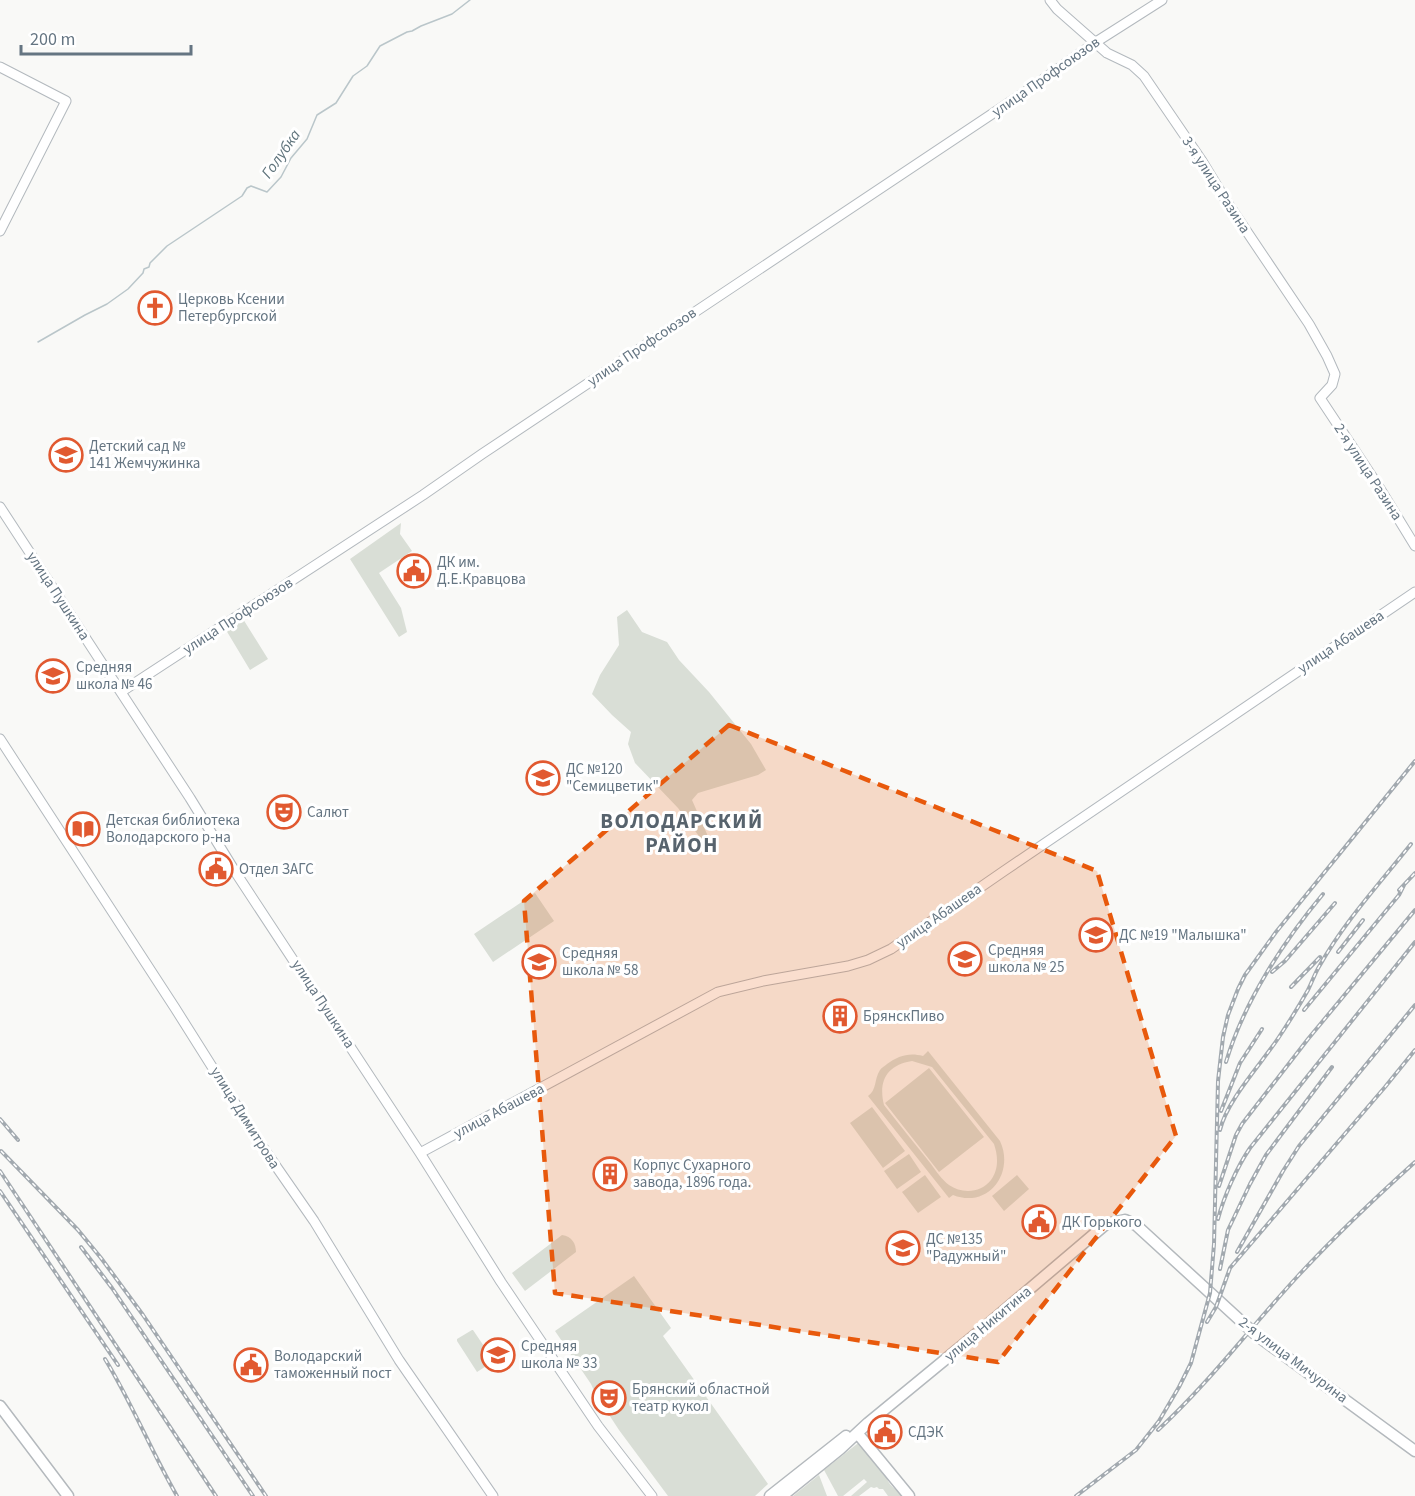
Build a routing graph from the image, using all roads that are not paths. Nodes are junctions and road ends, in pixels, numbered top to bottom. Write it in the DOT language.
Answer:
graph roads {
  1 [pos="1050,0"];
  2 [pos="1162,0"];
  3 [pos="1096,42"];
  4 [pos="0,67"];
  5 [pos="0,231"];
  6 [pos="1320,398"];
  7 [pos="0,507"];
  8 [pos="4,521"];
  9 [pos="1415,546"];
  10 [pos="1415,592"];
  11 [pos="121,692"];
  12 [pos="0,738"];
  13 [pos="420,1153"];
  14 [pos="1120,1220"];
  15 [pos="0,1406"];
  16 [pos="858,1434"];
  17 [pos="1415,1451"];
  18 [pos="68,1496"];
  19 [pos="493,1496"];
  20 [pos="652,1496"];
  21 [pos="770,1496"];
  22 [pos="782,1496"];
  23 [pos="909,1496"];
  1 -- 3 [label="street, 3-я улица Разина"];
  2 -- 3 [label="street, улица Профсоюзов"];
  3 -- 6 [label="street, 3-я улица Разина"];
  3 -- 11 [label="street, улица Профсоюзов"];
  4 -- 5 [label="street"];
  6 -- 9 [label="street, 2-я улица Разина"];
  7 -- 8 [label="street, улица Пушкина"];
  8 -- 11 [label="street, улица Пушкина"];
  10 -- 13 [label="street, улица Абашева"];
  11 -- 13 [label="street, улица Пушкина"];
  12 -- 19 [label="street, улица Димитрова"];
  13 -- 20 [label="street, улица Пушкина"];
  14 -- 16 [label="main road, улица Никитина"];
  14 -- 17 [label="main road, 2-я улица Мичурина"];
  15 -- 18 [label="main road"];
  16 -- 21 [label="main road, улица Никитина"];
  16 -- 22 [label="main road, улица Никитина"];
  16 -- 23 [label="main road"];
}
